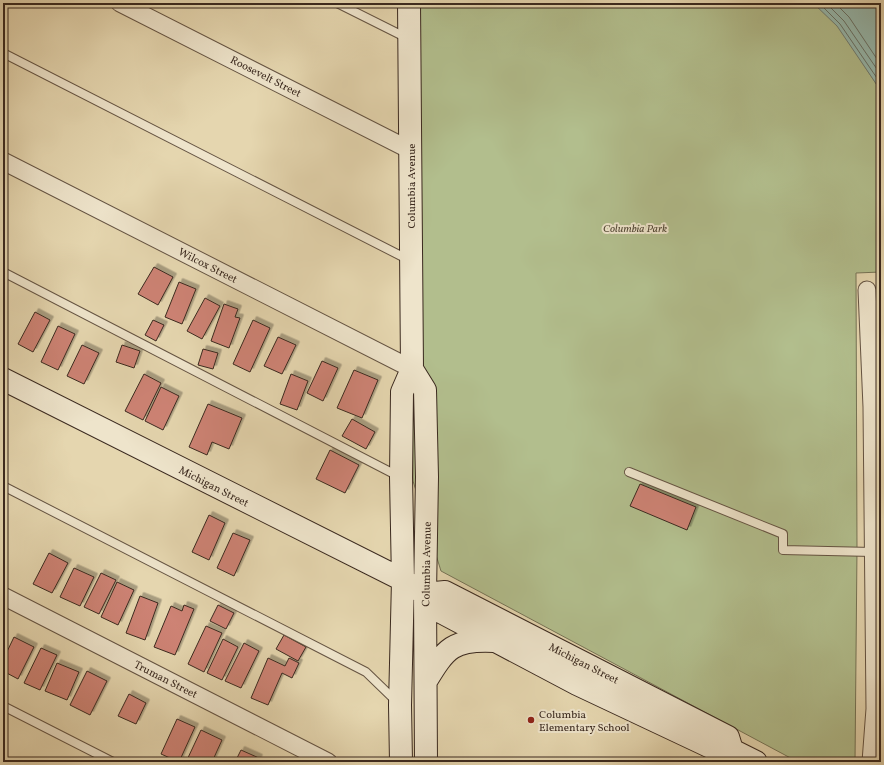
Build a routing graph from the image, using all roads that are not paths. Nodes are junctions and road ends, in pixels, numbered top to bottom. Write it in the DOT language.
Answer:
graph roads {
  1 [pos="120,3"];
  2 [pos="337,3"];
  3 [pos="409,3"];
  4 [pos="409,39"];
  5 [pos="3,53"];
  6 [pos="410,150"];
  7 [pos="3,161"];
  8 [pos="411,261"];
  9 [pos="3,272"];
  10 [pos="867,290"];
  11 [pos="412,369"];
  12 [pos="3,379"];
  13 [pos="629,472"];
  14 [pos="401,477"];
  15 [pos="3,486"];
  16 [pos="873,552"];
  17 [pos="403,580"];
  18 [pos="425,594"];
  19 [pos="3,596"];
  20 [pos="496,642"];
  21 [pos="426,681"];
  22 [pos="400,705"];
  23 [pos="3,706"];
  24 [pos="878,711"];
  25 [pos="732,750"];
  26 [pos="113,762"];
  27 [pos="328,762"];
  28 [pos="400,762"];
  29 [pos="426,762"];
  30 [pos="756,762"];
  31 [pos="871,762"];
  1 -- 6 [label="street, Roosevelt Street"];
  2 -- 4 [label="lane"];
  3 -- 4 [label="main road, Columbia Avenue"];
  4 -- 6 [label="main road, Columbia Avenue"];
  5 -- 8 [label="lane"];
  6 -- 8 [label="main road, Columbia Avenue"];
  7 -- 11 [label="street, Wilcox Street"];
  8 -- 11 [label="main road, Columbia Avenue"];
  9 -- 14 [label="lane"];
  10 -- 16 [label="street"];
  11 -- 14 [label="main road, Columbia Avenue"];
  11 -- 18 [label="main road, Columbia Avenue"];
  12 -- 17 [label="main road, Michigan Street"];
  13 -- 16 [label="lane"];
  14 -- 17 [label="main road, Columbia Avenue"];
  15 -- 22 [label="lane"];
  16 -- 24 [label="street"];
  17 -- 18 [label="main road, Michigan Street"];
  17 -- 22 [label="main road, Columbia Avenue"];
  18 -- 20 [label="main road, Michigan Street"];
  18 -- 21 [label="main road, Columbia Avenue"];
  18 -- 25 [label="main road, Michigan Street"];
  19 -- 27 [label="street, Truman Street"];
  20 -- 21 [label="main road"];
  20 -- 25 [label="main road, Michigan Street"];
  21 -- 29 [label="main road, Columbia Avenue"];
  22 -- 28 [label="main road, Columbia Avenue"];
  23 -- 26 [label="lane"];
  24 -- 31 [label="street"];
  25 -- 30 [label="main road, Michigan Street"];
}
